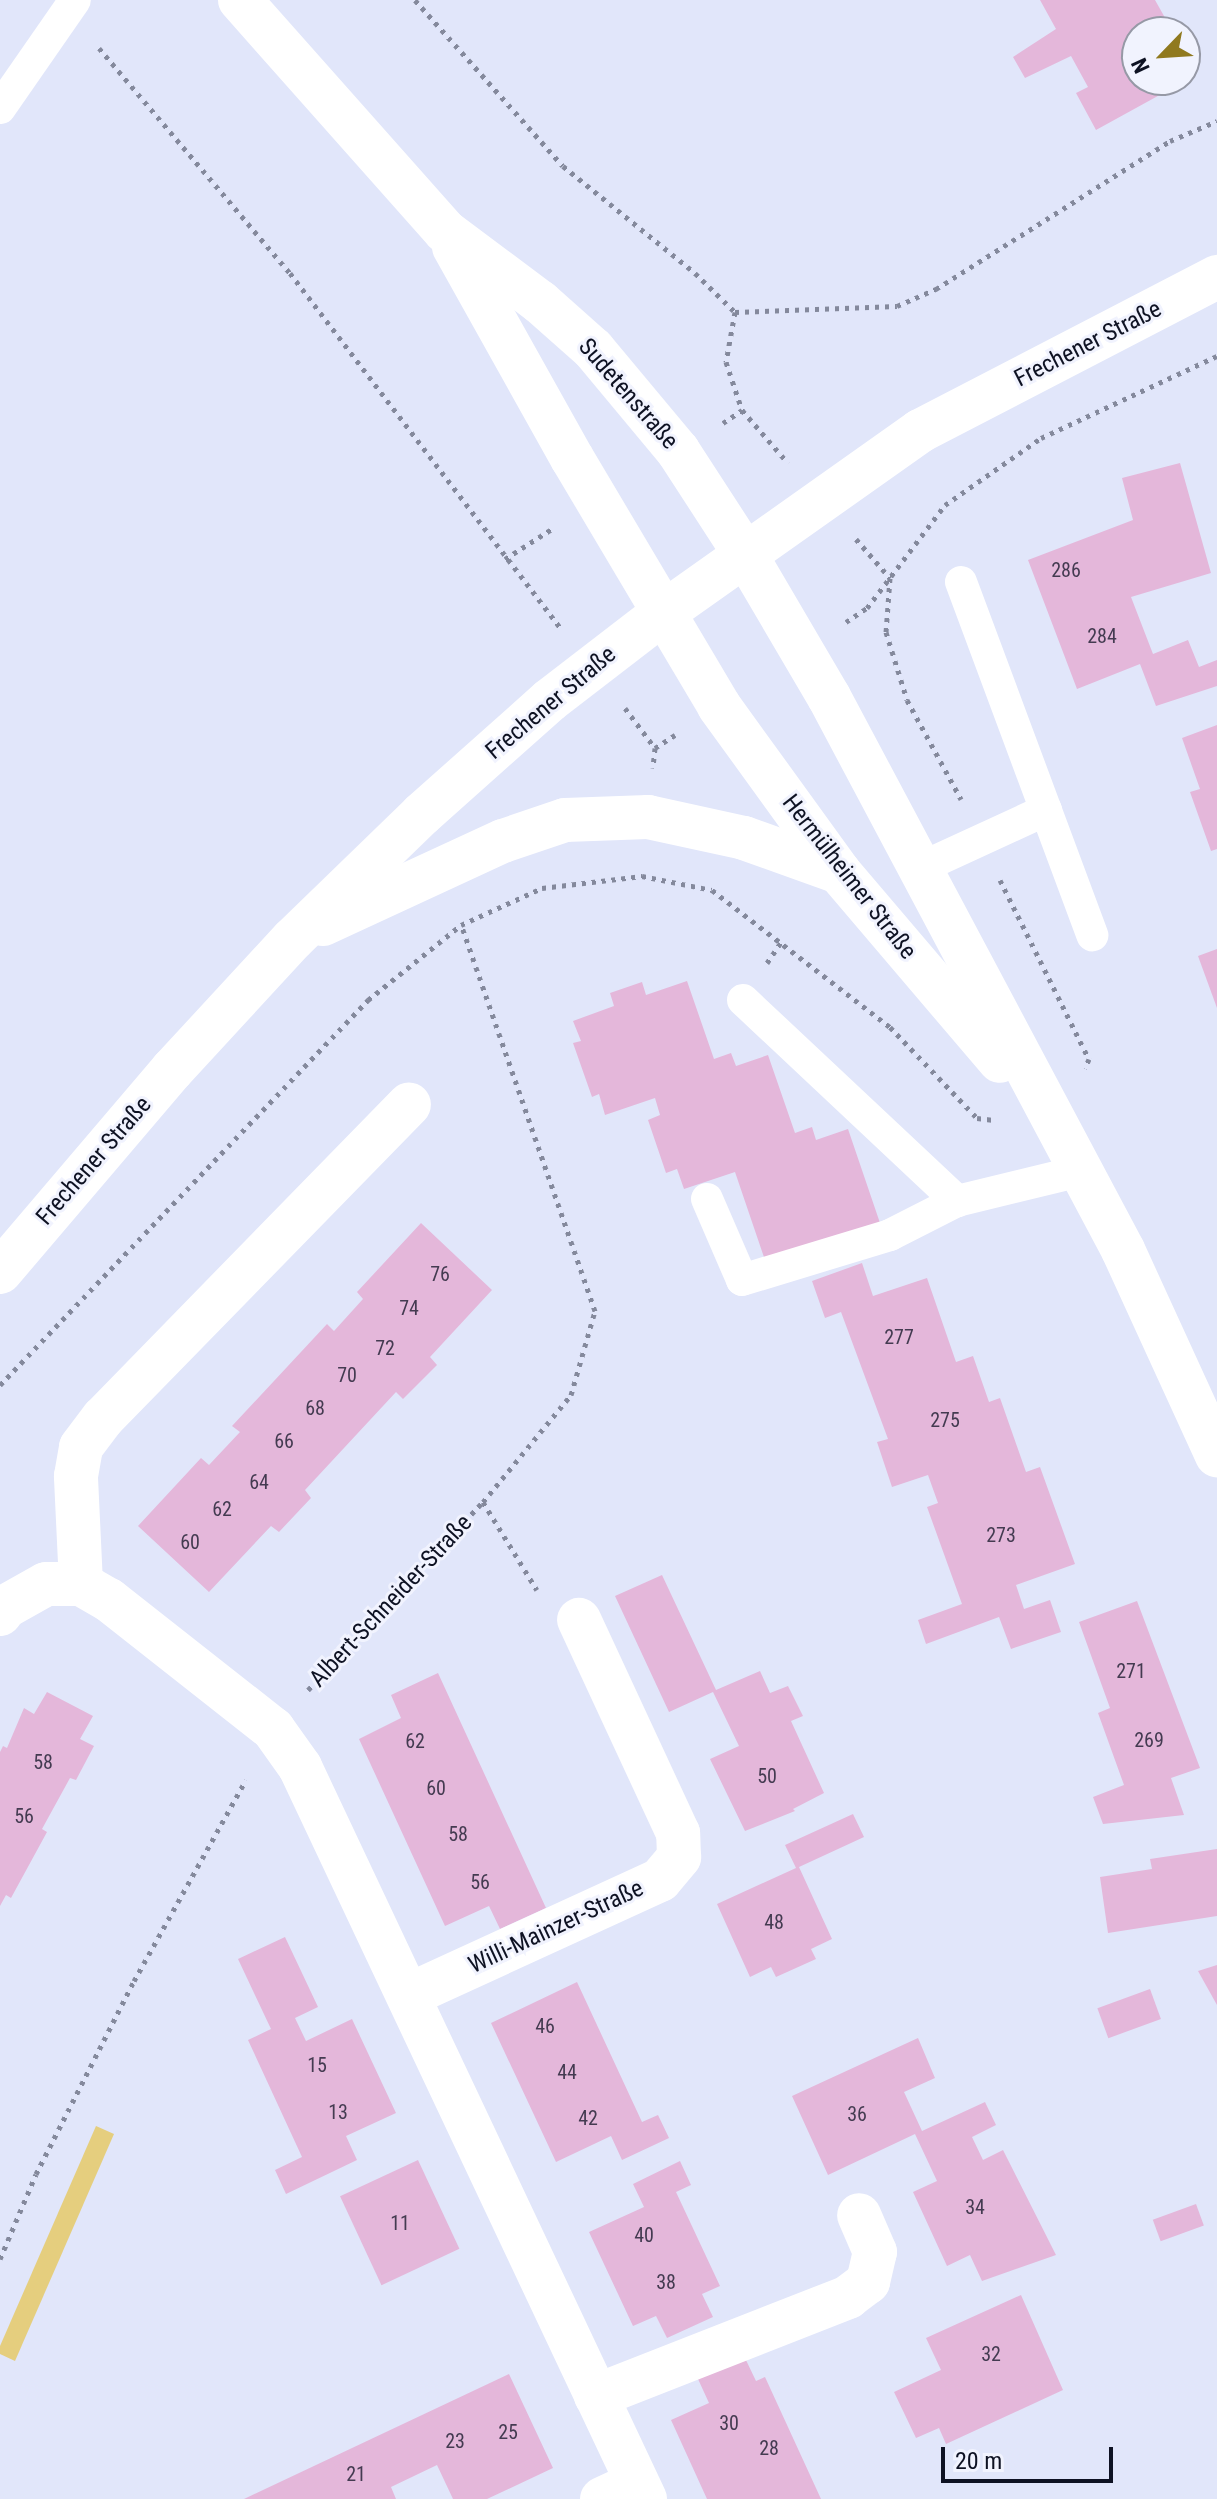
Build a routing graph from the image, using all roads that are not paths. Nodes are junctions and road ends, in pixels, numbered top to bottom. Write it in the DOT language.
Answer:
graph roads {
  1 [pos="240,0"];
  2 [pos="71,5"];
  3 [pos="0,108"];
  4 [pos="445,231"];
  5 [pos="1217,277"];
  6 [pos="745,554"];
  7 [pos="961,582"];
  8 [pos="663,613"];
  9 [pos="1046,810"];
  10 [pos="918,869"];
  11 [pos="839,872"];
  12 [pos="1092,935"];
  13 [pos="293,939"];
  14 [pos="743,1000"];
  15 [pos="409,1104"];
  16 [pos="1056,1125"];
  17 [pos="1080,1171"];
  18 [pos="707,1199"];
  19 [pos="957,1201"];
  20 [pos="0,1272"];
  21 [pos="1217,1455"];
  22 [pos="81,1584"];
  23 [pos="0,1614"];
  24 [pos="579,1620"];
  25 [pos="409,1995"];
  26 [pos="859,2215"];
  27 [pos="596,2396"];
  28 [pos="628,2494"];
  1 -- 4 [label="street, Sudetenstraße"];
  2 -- 3 [label="lane"];
  4 -- 6 [label="street, Sudetenstraße"];
  4 -- 8 [label="street, Sudetenstraße"];
  5 -- 6 [label="street, Frechener Straße"];
  6 -- 8 [label="street, Frechener Straße"];
  6 -- 10 [label="street, Hermülheimer Straße"];
  7 -- 9 [label="lane"];
  8 -- 11 [label="street, Hermülheimer Straße"];
  8 -- 13 [label="street, Frechener Straße"];
  9 -- 10 [label="lane"];
  9 -- 12 [label="lane"];
  10 -- 16 [label="street, Hermülheimer Straße"];
  11 -- 13 [label="street"];
  11 -- 16 [label="street, Hermülheimer Straße"];
  13 -- 20 [label="street, Frechener Straße"];
  14 -- 19 [label="lane"];
  15 -- 22 [label="street"];
  16 -- 17 [label="street, Hermülheimer Straße"];
  17 -- 19 [label="lane"];
  17 -- 21 [label="street, Hermülheimer Straße"];
  18 -- 19 [label="lane"];
  22 -- 23 [label="street"];
  22 -- 25 [label="street"];
  24 -- 25 [label="street, Willi-Mainzer-Straße"];
  25 -- 27 [label="street"];
  26 -- 27 [label="street"];
  27 -- 28 [label="street"];
}
